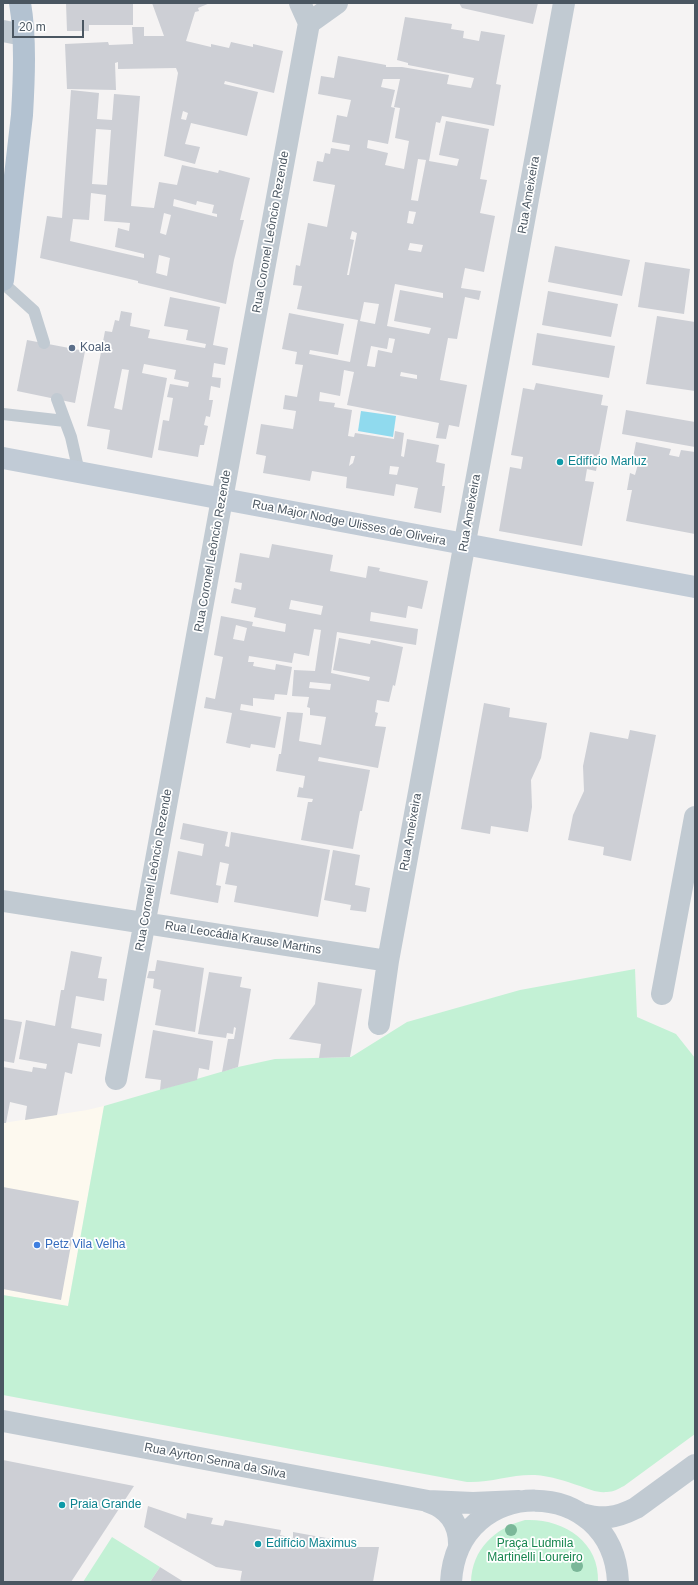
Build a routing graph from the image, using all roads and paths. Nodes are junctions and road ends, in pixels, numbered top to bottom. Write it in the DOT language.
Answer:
graph roads {
  1 [pos="20,3"];
  2 [pos="300,3"];
  3 [pos="337,3"];
  4 [pos="564,3"];
  5 [pos="309,23"];
  6 [pos="13,33"];
  7 [pos="5,249"];
  8 [pos="3,282"];
  9 [pos="44,343"];
  10 [pos="57,399"];
  11 [pos="3,414"];
  12 [pos="65,421"];
  13 [pos="3,458"];
  14 [pos="79,472"];
  15 [pos="222,499"];
  16 [pos="464,544"];
  17 [pos="695,587"];
  18 [pos="695,817"];
  19 [pos="3,900"];
  20 [pos="145,923"];
  21 [pos="388,961"];
  22 [pos="662,994"];
  23 [pos="379,1024"];
  24 [pos="116,1079"];
  25 [pos="3,1421"];
  26 [pos="695,1465"];
  27 [pos="428,1501"];
  28 [pos="519,1501"];
  29 [pos="636,1508"];
  30 [pos="582,1514"];
  31 [pos="459,1547"];
  32 [pos="613,1555"];
  33 [pos="451,1582"];
  34 [pos="618,1582"];
  1 -- 6 [label="main road"];
  2 -- 5 [label="street"];
  3 -- 5 [label="street"];
  4 -- 16 [label="street, Rua Ameixeira"];
  5 -- 15 [label="street, Rua Coronel Leôncio Rezende"];
  6 -- 7 [label="main road"];
  7 -- 8 [label="main road"];
  8 -- 9 [label="lane"];
  10 -- 12 [label="lane"];
  11 -- 12 [label="lane"];
  12 -- 14 [label="lane"];
  13 -- 14 [label="main road, Rua Major Nodge Ulisses de Oliveira"];
  14 -- 15 [label="main road, Rua Major Nodge Ulisses de Oliveira"];
  15 -- 16 [label="main road, Rua Major Nodge Ulisses de Oliveira"];
  15 -- 20 [label="street, Rua Coronel Leôncio Rezende"];
  16 -- 17 [label="main road, Rua Major Nodge Ulisses de Oliveira"];
  16 -- 21 [label="street, Rua Ameixeira"];
  18 -- 22 [label="street"];
  19 -- 20 [label="street, Rua Leocádia Krause Martins"];
  20 -- 21 [label="street, Rua Leocádia Krause Martins"];
  20 -- 24 [label="street, Rua Coronel Leôncio Rezende"];
  21 -- 23 [label="street, Rua Ameixeira"];
  25 -- 27 [label="street, Rua Ayrton Senna da Silva"];
  26 -- 29 [label="street"];
  27 -- 28 [label="street, Rua Ayrton Senna da Silva"];
  27 -- 31 [label="street, Rua Ayrton Senna da Silva"];
  28 -- 30 [label="street"];
  28 -- 31 [label="street"];
  29 -- 30 [label="street"];
  29 -- 32 [label="street"];
  30 -- 32 [label="street"];
  31 -- 33 [label="street"];
  32 -- 34 [label="street"];
}
